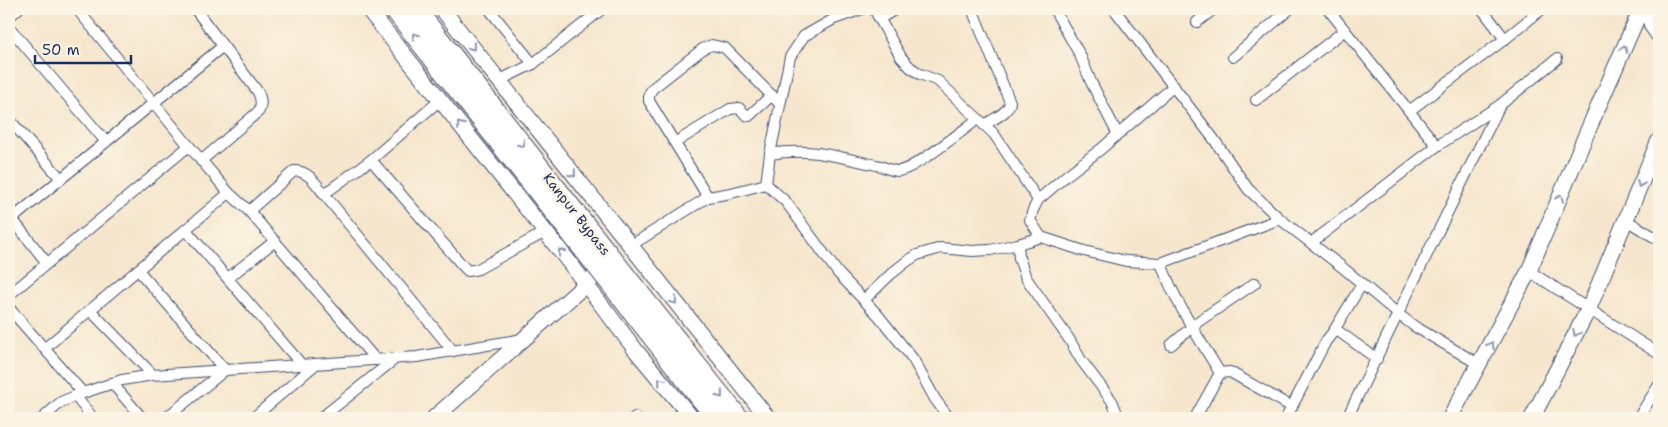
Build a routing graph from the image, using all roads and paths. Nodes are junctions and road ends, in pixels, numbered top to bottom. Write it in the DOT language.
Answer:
graph roads {
  1 [pos="18,9"];
  2 [pos="77,9"];
  3 [pos="194,9"];
  4 [pos="368,9"];
  5 [pos="394,9"];
  6 [pos="416,9"];
  7 [pos="442,9"];
  8 [pos="490,9"];
  9 [pos="602,9"];
  10 [pos="862,9"];
  11 [pos="874,9"];
  12 [pos="896,9"];
  13 [pos="972,9"];
  14 [pos="1054,9"];
  15 [pos="1214,9"];
  16 [pos="1290,9"];
  17 [pos="1328,9"];
  18 [pos="1482,9"];
  19 [pos="1542,9"];
  20 [pos="1642,9"];
  21 [pos="1648,9"];
  22 [pos="1120,11"];
  23 [pos="9,17"];
  24 [pos="879,18"];
  25 [pos="1198,22"];
  26 [pos="9,27"];
  27 [pos="1345,30"];
  28 [pos="1659,36"];
  29 [pos="1505,39"];
  30 [pos="224,46"];
  31 [pos="1233,57"];
  32 [pos="1557,59"];
  33 [pos="534,64"];
  34 [pos="498,82"];
  35 [pos="1174,86"];
  36 [pos="772,95"];
  37 [pos="440,100"];
  38 [pos="1256,100"];
  39 [pos="154,102"];
  40 [pos="780,104"];
  41 [pos="1500,105"];
  42 [pos="1409,111"];
  43 [pos="9,119"];
  44 [pos="981,122"];
  45 [pos="1118,135"];
  46 [pos="1659,140"];
  47 [pos="106,142"];
  48 [pos="676,142"];
  49 [pos="189,146"];
  50 [pos="1437,146"];
  51 [pos="770,154"];
  52 [pos="371,160"];
  53 [pos="201,161"];
  54 [pos="61,179"];
  55 [pos="766,184"];
  56 [pos="229,193"];
  57 [pos="324,194"];
  58 [pos="708,197"];
  59 [pos="1038,200"];
  60 [pos="249,211"];
  61 [pos="10,217"];
  62 [pos="1280,219"];
  63 [pos="1626,220"];
  64 [pos="186,230"];
  65 [pos="546,232"];
  66 [pos="1041,237"];
  67 [pos="1659,240"];
  68 [pos="274,241"];
  69 [pos="1311,243"];
  70 [pos="1018,244"];
  71 [pos="630,246"];
  72 [pos="47,263"];
  73 [pos="1161,263"];
  74 [pos="138,270"];
  75 [pos="1529,271"];
  76 [pos="228,278"];
  77 [pos="1255,283"];
  78 [pos="585,284"];
  79 [pos="1362,284"];
  80 [pos="9,295"];
  81 [pos="864,300"];
  82 [pos="9,308"];
  83 [pos="1588,308"];
  84 [pos="90,310"];
  85 [pos="1398,314"];
  86 [pos="1191,328"];
  87 [pos="1333,332"];
  88 [pos="524,338"];
  89 [pos="1171,345"];
  90 [pos="45,348"];
  91 [pos="453,351"];
  92 [pos="1659,354"];
  93 [pos="396,358"];
  94 [pos="1377,359"];
  95 [pos="376,360"];
  96 [pos="316,364"];
  97 [pos="302,365"];
  98 [pos="1480,365"];
  99 [pos="225,370"];
  100 [pos="1220,373"];
  101 [pos="153,375"];
  102 [pos="112,383"];
  103 [pos="1659,384"];
  104 [pos="79,395"];
  105 [pos="1292,408"];
  106 [pos="443,416"];
  107 [pos="48,417"];
  108 [pos="93,418"];
  109 [pos="142,418"];
  110 [pos="166,418"];
  111 [pos="253,418"];
  112 [pos="321,418"];
  113 [pos="692,418"];
  114 [pos="716,418"];
  115 [pos="739,418"];
  116 [pos="768,418"];
  117 [pos="950,418"];
  118 [pos="1119,418"];
  119 [pos="1195,418"];
  120 [pos="1286,418"];
  121 [pos="1347,418"];
  122 [pos="1450,418"];
  123 [pos="1532,418"];
  124 [pos="1638,418"];
  1 -- 23 [label="street"];
  2 -- 39 [label="street"];
  3 -- 30 [label="street"];
  4 -- 37 [label="main road"];
  114 -- 5 [label="highway, Kanpur Bypass, one-way, bridge"];
  6 -- 115 [label="highway, Kanpur Bypass, one-way, bridge"];
  7 -- 34 [label="main road, one-way"];
  8 -- 33 [label="street"];
  9 -- 33 [label="street"];
  10 -- 40 [label="street"];
  11 -- 24 [label="street"];
  12 -- 24 [label="street"];
  13 -- 44 [label="street"];
  14 -- 45 [label="street"];
  15 -- 25 [label="street"];
  16 -- 31 [label="street"];
  17 -- 27 [label="street"];
  18 -- 29 [label="street"];
  19 -- 29 [label="street"];
  75 -- 20 [label="main road, one-way"];
  21 -- 28 [label="main road"];
  22 -- 35 [label="street"];
  24 -- 44 [label="street"];
  26 -- 47 [label="street"];
  27 -- 38 [label="street"];
  27 -- 42 [label="street"];
  29 -- 42 [label="street"];
  30 -- 39 [label="street"];
  30 -- 53 [label="street"];
  32 -- 41 [label="street"];
  33 -- 34 [label="street"];
  34 -- 71 [label="main road, one-way"];
  35 -- 45 [label="street"];
  35 -- 62 [label="street"];
  36 -- 40 [label="street"];
  36 -- 48 [label="street"];
  36 -- 48 [label="street"];
  37 -- 52 [label="street"];
  65 -- 37 [label="main road, one-way"];
  39 -- 47 [label="street"];
  39 -- 49 [label="street"];
  40 -- 51 [label="street"];
  41 -- 50 [label="street"];
  41 -- 85 [label="street"];
  42 -- 50 [label="street"];
  43 -- 54 [label="street"];
  44 -- 51 [label="street"];
  44 -- 59 [label="street"];
  45 -- 59 [label="street"];
  46 -- 63 [label="main road, one-way"];
  47 -- 54 [label="street"];
  48 -- 58 [label="street"];
  49 -- 53 [label="street"];
  49 -- 72 [label="street"];
  50 -- 69 [label="street"];
  51 -- 55 [label="street"];
  52 -- 57 [label="street"];
  52 -- 65 [label="street"];
  53 -- 56 [label="street"];
  54 -- 61 [label="street"];
  55 -- 58 [label="street"];
  55 -- 81 [label="street"];
  56 -- 60 [label="street"];
  56 -- 64 [label="street"];
  57 -- 60 [label="street"];
  57 -- 91 [label="street"];
  58 -- 71 [label="street"];
  59 -- 66 [label="street"];
  60 -- 68 [label="street"];
  61 -- 72 [label="street"];
  62 -- 69 [label="street"];
  62 -- 73 [label="street"];
  63 -- 67 [label="street"];
  63 -- 83 [label="main road"];
  64 -- 74 [label="street"];
  64 -- 76 [label="street"];
  78 -- 65 [label="main road, one-way"];
  66 -- 70 [label="street"];
  66 -- 73 [label="street"];
  68 -- 76 [label="street"];
  68 -- 95 [label="street"];
  69 -- 79 [label="street"];
  70 -- 81 [label="street"];
  70 -- 118 [label="street"];
  71 -- 78 [label="main road"];
  71 -- 116 [label="main road, one-way"];
  72 -- 80 [label="street"];
  73 -- 86 [label="street"];
  74 -- 84 [label="street"];
  74 -- 99 [label="street"];
  75 -- 83 [label="street"];
  98 -- 75 [label="main road, one-way"];
  76 -- 97 [label="street"];
  77 -- 86 [label="street"];
  78 -- 88 [label="main road"];
  113 -- 78 [label="main road, one-way"];
  79 -- 85 [label="street"];
  79 -- 87 [label="street"];
  81 -- 117 [label="street"];
  82 -- 90 [label="street"];
  83 -- 92 [label="street"];
  83 -- 123 [label="main road, one-way"];
  84 -- 90 [label="street"];
  84 -- 101 [label="street"];
  85 -- 94 [label="street"];
  85 -- 98 [label="street"];
  86 -- 89 [label="street"];
  86 -- 100 [label="street"];
  87 -- 94 [label="street"];
  87 -- 105 [label="street"];
  88 -- 91 [label="street"];
  88 -- 106 [label="main road"];
  90 -- 104 [label="street"];
  91 -- 93 [label="street"];
  93 -- 95 [label="street"];
  93 -- 112 [label="street"];
  94 -- 121 [label="street"];
  95 -- 96 [label="street"];
  96 -- 97 [label="street"];
  96 -- 111 [label="street"];
  97 -- 99 [label="street"];
  98 -- 122 [label="main road"];
  99 -- 101 [label="street"];
  99 -- 110 [label="street"];
  100 -- 105 [label="street"];
  100 -- 119 [label="street"];
  101 -- 102 [label="street"];
  102 -- 104 [label="street"];
  102 -- 109 [label="street"];
  103 -- 124 [label="street"];
  104 -- 107 [label="street"];
  104 -- 108 [label="street"];
  105 -- 120 [label="street"];
}
